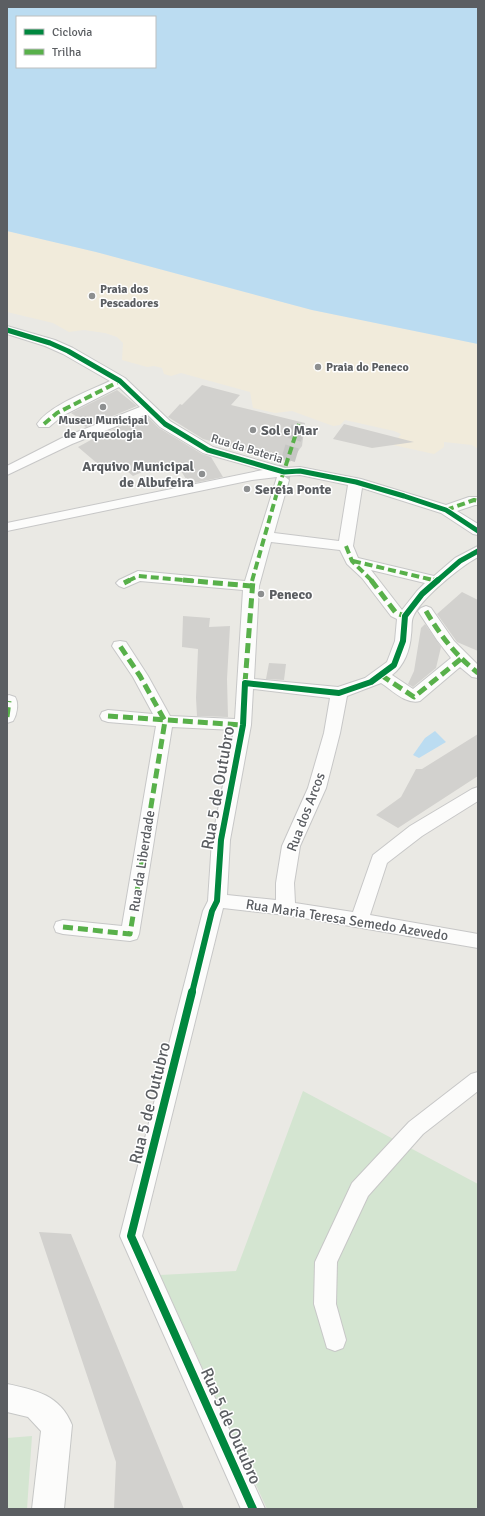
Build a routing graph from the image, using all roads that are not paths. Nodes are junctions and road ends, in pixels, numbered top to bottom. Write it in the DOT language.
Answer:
graph roads {
  1 [pos="8,331"];
  2 [pos="120,381"];
  3 [pos="150,408"];
  4 [pos="44,424"];
  5 [pos="7,471"];
  6 [pos="283,476"];
  7 [pos="356,482"];
  8 [pos="478,501"];
  9 [pos="446,510"];
  10 [pos="7,527"];
  11 [pos="478,531"];
  12 [pos="265,537"];
  13 [pos="346,546"];
  14 [pos="478,552"];
  15 [pos="352,561"];
  16 [pos="437,581"];
  17 [pos="124,583"];
  18 [pos="251,586"];
  19 [pos="426,611"];
  20 [pos="405,616"];
  21 [pos="120,646"];
  22 [pos="462,658"];
  23 [pos="478,673"];
  24 [pos="381,675"];
  25 [pos="245,683"];
  26 [pos="339,693"];
  27 [pos="108,716"];
  28 [pos="165,721"];
  29 [pos="243,725"];
  30 [pos="478,793"];
  31 [pos="216,901"];
  32 [pos="286,908"];
  33 [pos="360,919"];
  34 [pos="63,927"];
  35 [pos="478,941"];
  36 [pos="478,1080"];
  37 [pos="335,1340"];
  38 [pos="7,1398"];
  39 [pos="48,1509"];
  40 [pos="253,1509"];
  1 -- 2 [label="street, Rua da Bateria"];
  2 -- 3 [label="street, Rua da Bateria"];
  2 -- 4 [label="street"];
  3 -- 5 [label="street"];
  3 -- 6 [label="street, Rua da Bateria"];
  6 -- 7 [label="street, Rua da Bateria"];
  6 -- 10 [label="street"];
  6 -- 12 [label="street, Rua 5 de Outubro"];
  7 -- 9 [label="street, Rua da Bateria"];
  7 -- 13 [label="street"];
  8 -- 9 [label="street"];
  9 -- 11 [label="street, Rua da Bateria"];
  12 -- 13 [label="street"];
  12 -- 18 [label="street, Rua 5 de Outubro"];
  13 -- 15 [label="street"];
  14 -- 16 [label="street"];
  15 -- 16 [label="street"];
  15 -- 20 [label="street"];
  16 -- 20 [label="street"];
  17 -- 18 [label="street"];
  18 -- 25 [label="street, Rua 5 de Outubro"];
  19 -- 22 [label="street"];
  20 -- 24 [label="street"];
  21 -- 28 [label="street"];
  22 -- 23 [label="street"];
  22 -- 24 [label="street"];
  24 -- 26 [label="street"];
  25 -- 26 [label="street"];
  25 -- 29 [label="street, Rua 5 de Outubro"];
  26 -- 32 [label="street, Rua dos Arcos"];
  27 -- 28 [label="street"];
  28 -- 29 [label="street"];
  28 -- 34 [label="street, Rua da Liberdade"];
  29 -- 31 [label="street, Rua 5 de Outubro"];
  30 -- 33 [label="street"];
  31 -- 32 [label="street, Rua Maria Teresa Semedo Azevedo"];
  31 -- 40 [label="street, Rua 5 de Outubro"];
  32 -- 33 [label="street, Rua Maria Teresa Semedo Azevedo"];
  33 -- 35 [label="street, Rua Maria Teresa Semedo Azevedo"];
  36 -- 37 [label="street"];
  38 -- 39 [label="street"];
}
